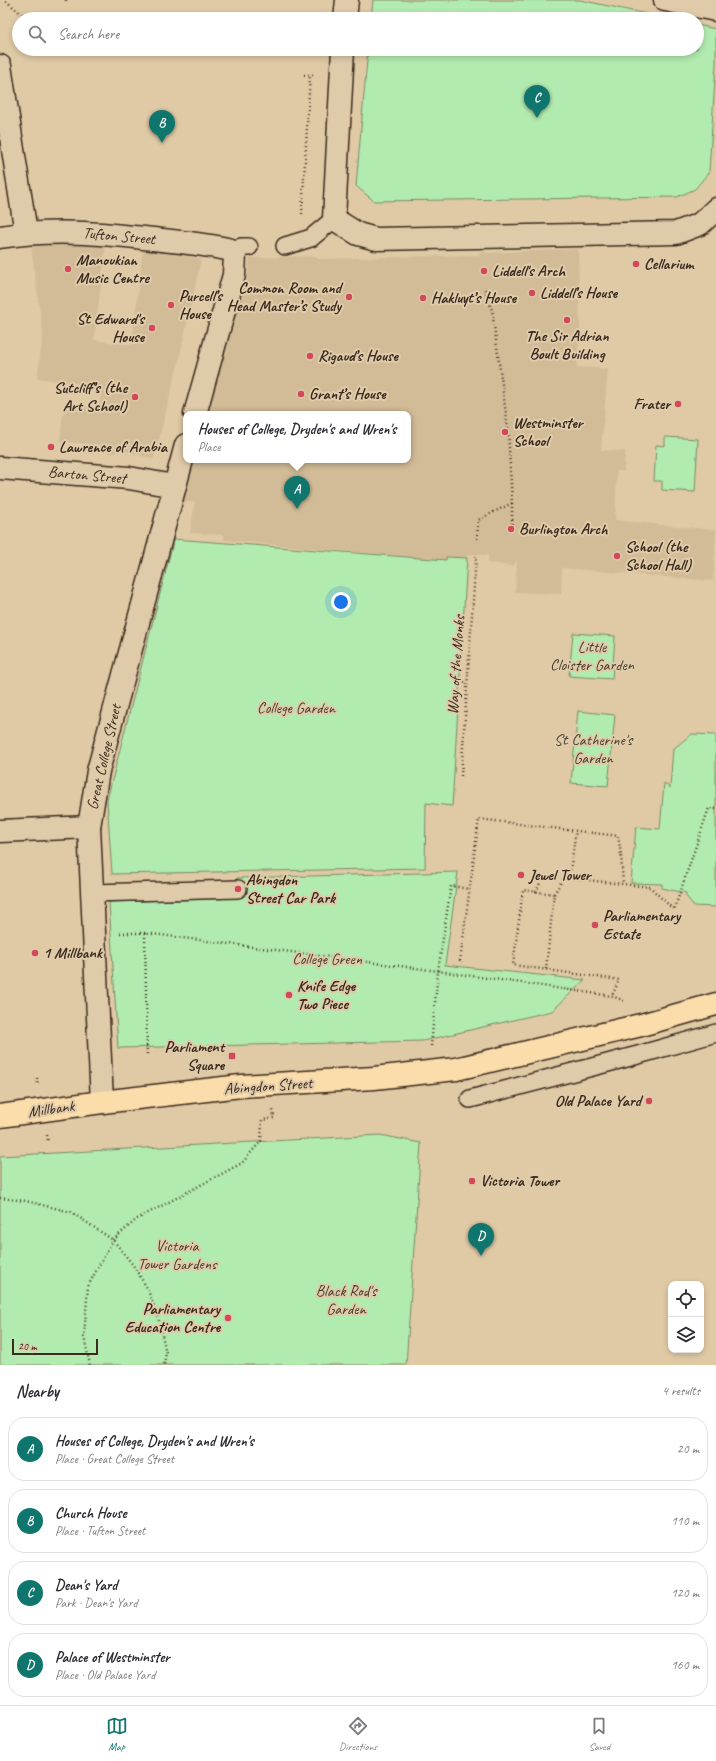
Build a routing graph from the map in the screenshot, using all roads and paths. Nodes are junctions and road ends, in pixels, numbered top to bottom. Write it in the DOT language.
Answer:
graph roads {
  1 [pos="347,0"];
  2 [pos="665,0"];
  3 [pos="6,1"];
  4 [pos="716,10"];
  5 [pos="19,12"];
  6 [pos="346,12"];
  7 [pos="343,56"];
  8 [pos="0,66"];
  9 [pos="304,75"];
  10 [pos="302,209"];
  11 [pos="716,209"];
  12 [pos="334,219"];
  13 [pos="26,233"];
  14 [pos="0,238"];
  15 [pos="285,246"];
  16 [pos="484,287"];
  17 [pos="196,411"];
  18 [pos="183,455"];
  19 [pos="0,468"];
  20 [pos="174,486"];
  21 [pos="512,503"];
  22 [pos="512,526"];
  23 [pos="477,539"];
  24 [pos="476,556"];
  25 [pos="460,682"];
  26 [pos="467,682"];
  27 [pos="461,776"];
  28 [pos="716,808"];
  29 [pos="90,827"];
  30 [pos="0,830"];
  31 [pos="576,830"];
  32 [pos="569,878"];
  33 [pos="540,883"];
  34 [pos="623,884"];
  35 [pos="238,888"];
  36 [pos="469,889"];
  37 [pos="536,892"];
  38 [pos="92,893"];
  39 [pos="554,894"];
  40 [pos="118,933"];
  41 [pos="145,933"];
  42 [pos="460,961"];
  43 [pos="546,969"];
  44 [pos="438,970"];
  45 [pos="612,996"];
  46 [pos="625,1001"];
  47 [pos="716,1004"];
  48 [pos="716,1032"];
  49 [pos="431,1046"];
  50 [pos="147,1055"];
  51 [pos="470,1099"];
  52 [pos="102,1102"];
  53 [pos="0,1116"];
  54 [pos="274,1118"];
  55 [pos="0,1198"];
  56 [pos="112,1240"];
  57 [pos="90,1365"];
  58 [pos="164,1365"];
  1 -- 6 [label="street"];
  2 -- 4 [label="street"];
  3 -- 5 [label="path"];
  7 -- 12 [label="street"];
  8 -- 13 [label="street"];
  9 -- 10 [label="path"];
  11 -- 12 [label="street"];
  12 -- 15 [label="lane"];
  13 -- 14 [label="street, Tufton Street"];
  13 -- 17 [label="street, Tufton Street"];
  16 -- 21 [label="path"];
  18 -- 20 [label="street, Great College Street"];
  19 -- 20 [label="street, Barton Street"];
  20 -- 29 [label="street, Great College Street"];
  21 -- 22 [label="path"];
  21 -- 23 [label="path"];
  24 -- 26 [label="path, Way of the Monks"];
  25 -- 26 [label="path"];
  26 -- 27 [label="path, Way of the Monks"];
  28 -- 34 [label="path"];
  29 -- 30 [label="street"];
  29 -- 38 [label="street, Great College Street"];
  31 -- 32 [label="path"];
  31 -- 34 [label="path"];
  31 -- 36 [label="path"];
  32 -- 34 [label="path"];
  32 -- 39 [label="path"];
  33 -- 37 [label="path"];
  35 -- 38 [label="lane"];
  36 -- 42 [label="path"];
  36 -- 44 [label="path"];
  37 -- 39 [label="path"];
  37 -- 43 [label="path"];
  38 -- 52 [label="street, Great College Street"];
  39 -- 43 [label="path"];
  40 -- 41 [label="path"];
  41 -- 44 [label="path"];
  41 -- 50 [label="path"];
  43 -- 45 [label="path"];
  44 -- 45 [label="path"];
  44 -- 49 [label="path"];
  45 -- 46 [label="path"];
  47 -- 52 [label="main road, Abingdon Street"];
  48 -- 51 [label="lane"];
  52 -- 53 [label="main road, Millbank"];
  54 -- 56 [label="path"];
  55 -- 56 [label="path"];
  56 -- 57 [label="path"];
  56 -- 58 [label="path"];
}
